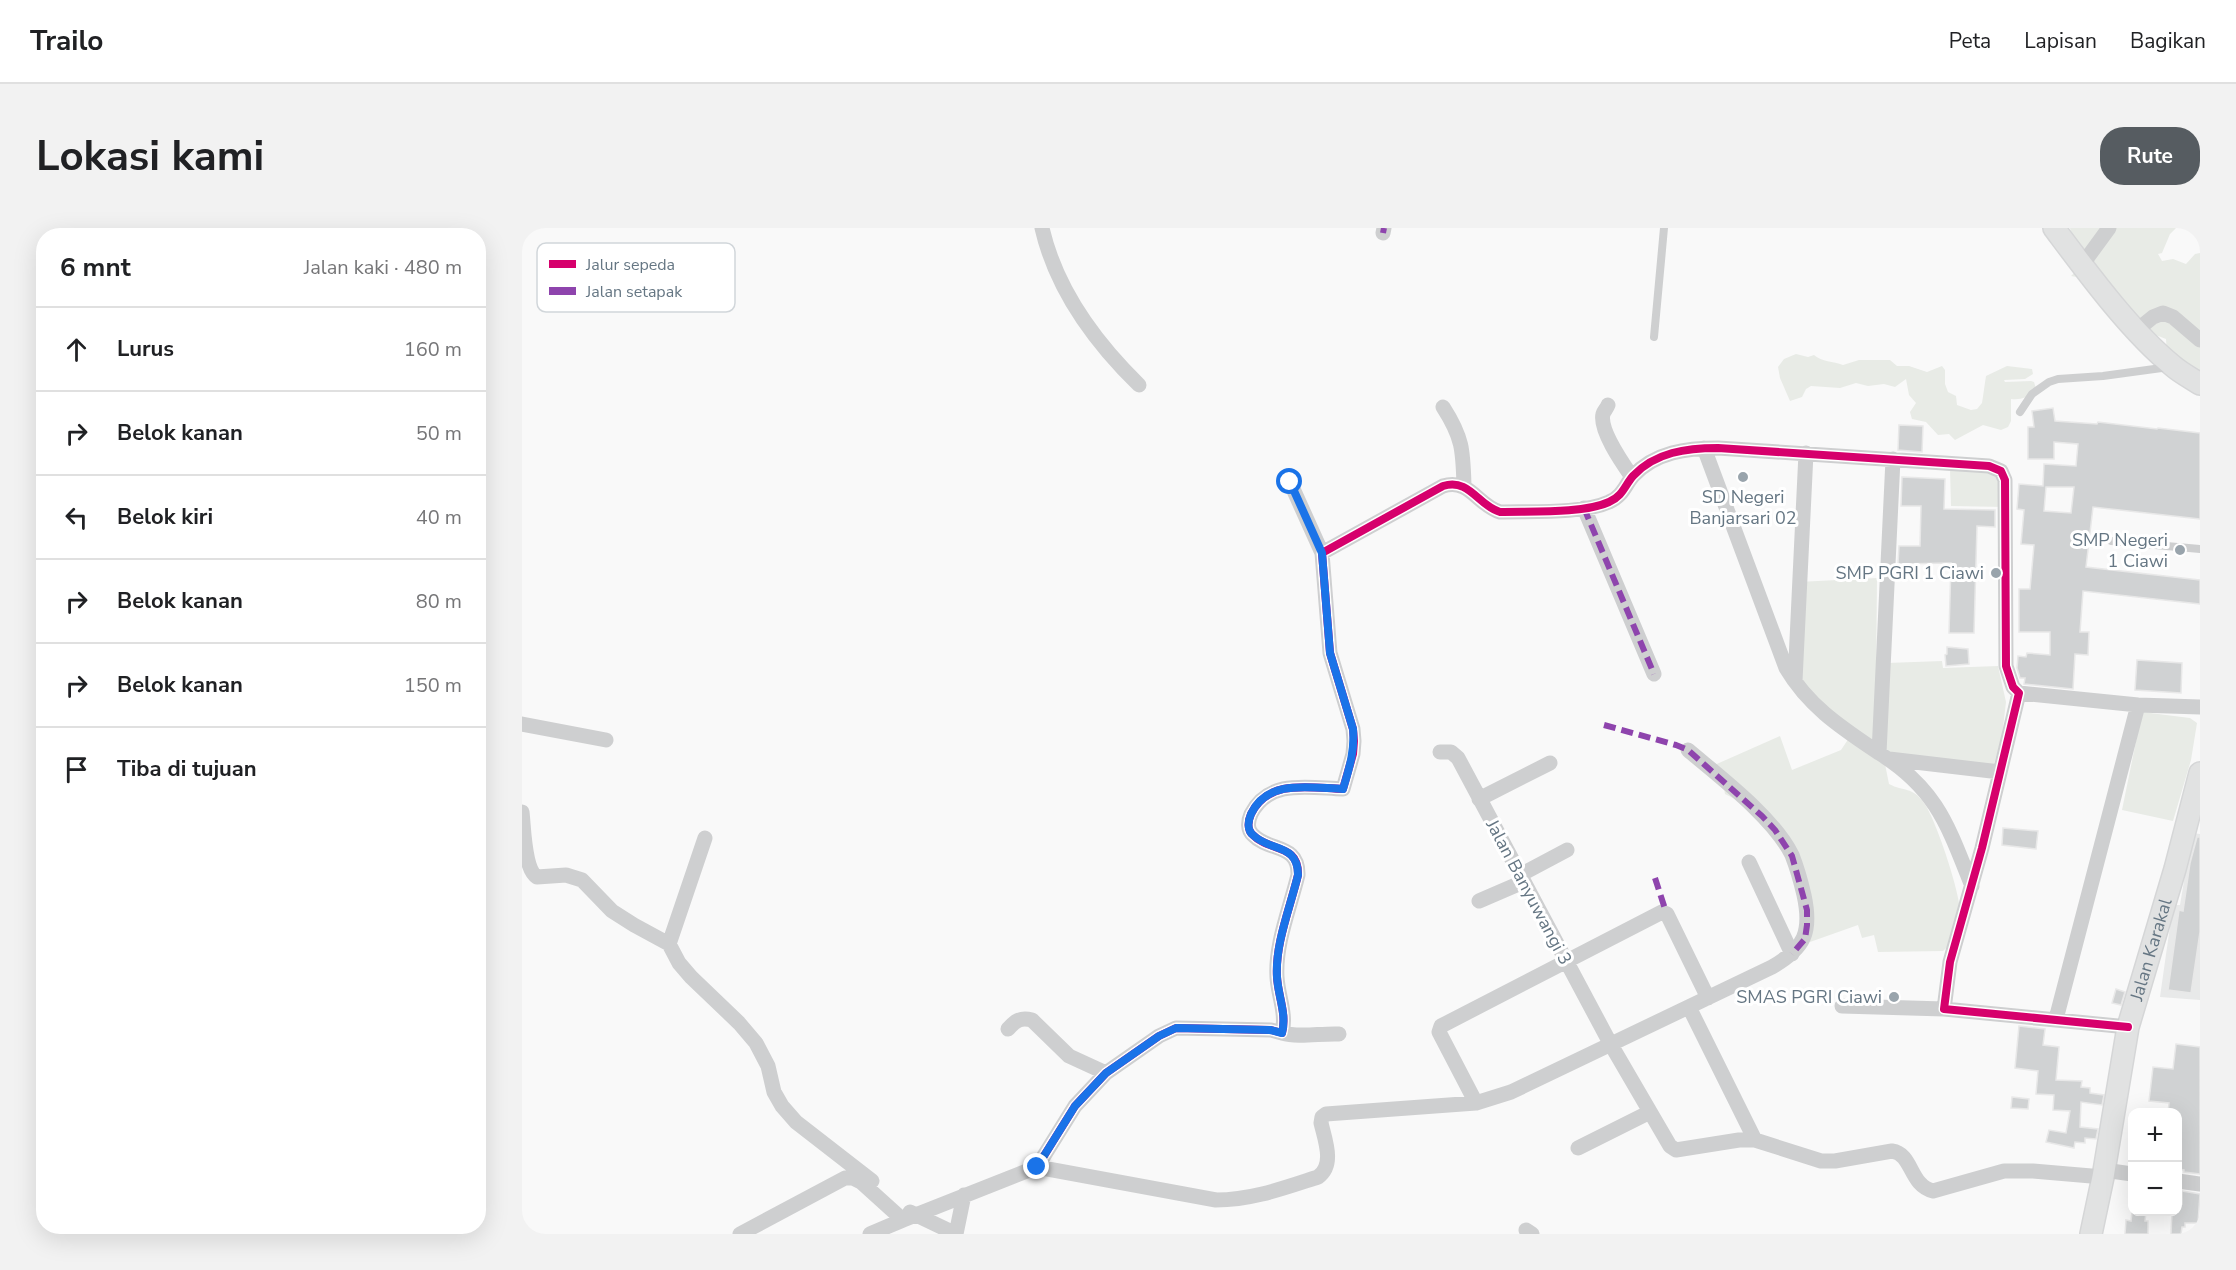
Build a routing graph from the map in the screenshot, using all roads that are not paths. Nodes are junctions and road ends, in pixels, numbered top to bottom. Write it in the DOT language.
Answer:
graph roads {
  1 [pos="1042,228"];
  2 [pos="1664,228"];
  3 [pos="2054,228"];
  4 [pos="2109,228"];
  5 [pos="2082,265"];
  6 [pos="2138,330"];
  7 [pos="1654,337"];
  8 [pos="2200,340"];
  9 [pos="2174,366"];
  10 [pos="2200,384"];
  11 [pos="1139,385"];
  12 [pos="1608,405"];
  13 [pos="1443,408"];
  14 [pos="2020,412"];
  15 [pos="1704,448"];
  16 [pos="1806,453"];
  17 [pos="1893,459"];
  18 [pos="1632,477"];
  19 [pos="1290,482"];
  20 [pos="1464,486"];
  21 [pos="1584,508"];
  22 [pos="2111,541"];
  23 [pos="2200,549"];
  24 [pos="1322,553"];
  25 [pos="1654,674"];
  26 [pos="1795,682"];
  27 [pos="2019,693"];
  28 [pos="2138,705"];
  29 [pos="2200,706"];
  30 [pos="522,724"];
  31 [pos="606,740"];
  32 [pos="1688,750"];
  33 [pos="1440,752"];
  34 [pos="1884,756"];
  35 [pos="1550,763"];
  36 [pos="2000,772"];
  37 [pos="2200,773"];
  38 [pos="1479,799"];
  39 [pos="522,813"];
  40 [pos="705,838"];
  41 [pos="1567,850"];
  42 [pos="1749,862"];
  43 [pos="1522,879"];
  44 [pos="1972,886"];
  45 [pos="1479,901"];
  46 [pos="669,944"];
  47 [pos="1792,954"];
  48 [pos="1566,961"];
  49 [pos="1708,998"];
  50 [pos="1842,1006"];
  51 [pos="1689,1007"];
  52 [pos="1944,1009"];
  53 [pos="2056,1019"];
  54 [pos="2128,1027"];
  55 [pos="1008,1029"];
  56 [pos="1282,1033"];
  57 [pos="1339,1034"];
  58 [pos="1610,1043"];
  59 [pos="1106,1073"];
  60 [pos="1476,1103"];
  61 [pos="1650,1112"];
  62 [pos="1755,1140"];
  63 [pos="1578,1148"];
  64 [pos="1037,1167"];
  65 [pos="2104,1174"];
  66 [pos="2128,1174"];
  67 [pos="2182,1182"];
  68 [pos="2200,1184"];
  69 [pos="964,1195"];
  70 [pos="908,1217"];
  71 [pos="741,1234"];
  72 [pos="870,1234"];
  73 [pos="956,1234"];
  74 [pos="2091,1234"];
  1 -- 11 [label="street"];
  2 -- 7 [label="lane"];
  3 -- 5 [label="main road"];
  4 -- 5 [label="street"];
  5 -- 6 [label="main road"];
  6 -- 8 [label="street"];
  6 -- 9 [label="main road"];
  9 -- 10 [label="main road"];
  9 -- 14 [label="lane"];
  12 -- 18 [label="street"];
  13 -- 20 [label="street"];
  15 -- 16 [label="street"];
  15 -- 18 [label="street"];
  15 -- 26 [label="street"];
  16 -- 17 [label="street"];
  16 -- 26 [label="street"];
  17 -- 27 [label="street"];
  17 -- 34 [label="street"];
  18 -- 21 [label="street"];
  19 -- 24 [label="street"];
  20 -- 21 [label="street"];
  20 -- 24 [label="street"];
  21 -- 25 [label="street"];
  22 -- 23 [label="lane"];
  24 -- 56 [label="street"];
  26 -- 34 [label="street"];
  27 -- 28 [label="street"];
  27 -- 36 [label="street"];
  28 -- 29 [label="street"];
  28 -- 53 [label="street"];
  30 -- 31 [label="street"];
  32 -- 47 [label="street"];
  33 -- 38 [label="street, Jalan Banyuwangi 3"];
  34 -- 36 [label="street"];
  34 -- 44 [label="street"];
  35 -- 38 [label="street"];
  36 -- 44 [label="street"];
  37 -- 54 [label="main road, Jalan Karakal"];
  38 -- 43 [label="street, Jalan Banyuwangi 3"];
  39 -- 46 [label="street"];
  40 -- 46 [label="street"];
  41 -- 43 [label="street"];
  42 -- 47 [label="street"];
  43 -- 45 [label="street"];
  43 -- 48 [label="street, Jalan Banyuwangi 3"];
  44 -- 52 [label="street"];
  46 -- 70 [label="street"];
  47 -- 49 [label="street"];
  48 -- 49 [label="street"];
  48 -- 58 [label="street, Jalan Banyuwangi 3"];
  48 -- 60 [label="street"];
  49 -- 51 [label="street"];
  50 -- 52 [label="street"];
  51 -- 58 [label="street"];
  51 -- 62 [label="street"];
  52 -- 53 [label="street"];
  53 -- 54 [label="street"];
  54 -- 65 [label="main road, Jalan Karakal"];
  55 -- 59 [label="street"];
  56 -- 57 [label="street"];
  56 -- 59 [label="street"];
  58 -- 60 [label="street"];
  58 -- 61 [label="street, Jalan Banyuwangi 3"];
  59 -- 64 [label="street"];
  60 -- 64 [label="street"];
  61 -- 62 [label="street, Jalan Banyuwangi 3"];
  61 -- 63 [label="street"];
  62 -- 65 [label="street"];
  64 -- 69 [label="street"];
  65 -- 66 [label="street"];
  65 -- 74 [label="main road, Jalan Karakal"];
  67 -- 68 [label="street"];
  69 -- 70 [label="street"];
  69 -- 73 [label="street"];
  70 -- 71 [label="street"];
  70 -- 72 [label="street"];
  70 -- 73 [label="street"];
}
